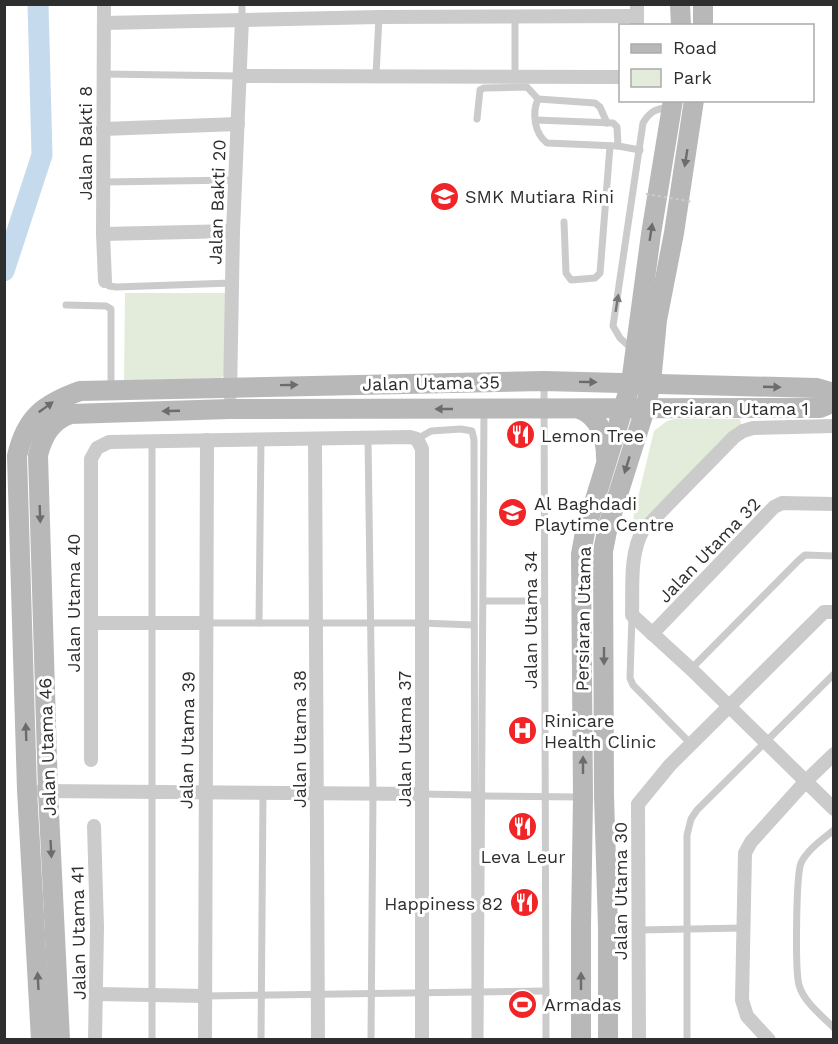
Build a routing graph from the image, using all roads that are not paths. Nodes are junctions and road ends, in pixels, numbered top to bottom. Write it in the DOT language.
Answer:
graph roads {
  1 [pos="104,4"];
  2 [pos="242,4"];
  3 [pos="680,4"];
  4 [pos="703,4"];
  5 [pos="500,10"];
  6 [pos="374,13"];
  7 [pos="637,15"];
  8 [pos="515,16"];
  9 [pos="242,19"];
  10 [pos="104,23"];
  11 [pos="681,24"];
  12 [pos="703,24"];
  13 [pos="104,74"];
  14 [pos="376,75"];
  15 [pos="240,76"];
  16 [pos="515,76"];
  17 [pos="619,77"];
  18 [pos="538,99"];
  19 [pos="694,102"];
  20 [pos="673,103"];
  21 [pos="477,119"];
  22 [pos="536,120"];
  23 [pos="608,123"];
  24 [pos="238,124"];
  25 [pos="103,129"];
  26 [pos="614,146"];
  27 [pos="640,150"];
  28 [pos="236,180"];
  29 [pos="104,182"];
  30 [pos="564,222"];
  31 [pos="233,231"];
  32 [pos="103,234"];
  33 [pos="105,281"];
  34 [pos="233,284"];
  35 [pos="66,305"];
  36 [pos="657,320"];
  37 [pos="636,353"];
  38 [pos="544,381"];
  39 [pos="641,383"];
  40 [pos="231,386"];
  41 [pos="739,386"];
  42 [pos="111,390"];
  43 [pos="834,393"];
  44 [pos="834,402"];
  45 [pos="544,409"];
  46 [pos="580,409"];
  47 [pos="624,409"];
  48 [pos="645,409"];
  49 [pos="230,410"];
  50 [pos="484,410"];
  51 [pos="834,426"];
  52 [pos="368,438"];
  53 [pos="261,439"];
  54 [pos="315,439"];
  55 [pos="417,439"];
  56 [pos="207,440"];
  57 [pos="152,441"];
  58 [pos="38,455"];
  59 [pos="17,456"];
  60 [pos="607,462"];
  61 [pos="834,504"];
  62 [pos="834,556"];
  63 [pos="484,601"];
  64 [pos="544,601"];
  65 [pos="834,612"];
  66 [pos="632,615"];
  67 [pos="91,623"];
  68 [pos="153,623"];
  69 [pos="206,623"];
  70 [pos="260,623"];
  71 [pos="317,623"];
  72 [pos="370,623"];
  73 [pos="421,623"];
  74 [pos="474,625"];
  75 [pos="652,634"];
  76 [pos="691,669"];
  77 [pos="834,674"];
  78 [pos="729,706"];
  79 [pos="766,743"];
  80 [pos="691,744"];
  81 [pos="834,754"];
  82 [pos="90,760"];
  83 [pos="806,781"];
  84 [pos="27,790"];
  85 [pos="48,791"];
  86 [pos="151,792"];
  87 [pos="204,792"];
  88 [pos="263,793"];
  89 [pos="318,794"];
  90 [pos="372,794"];
  91 [pos="422,794"];
  92 [pos="478,795"];
  93 [pos="583,797"];
  94 [pos="545,798"];
  95 [pos="834,809"];
  96 [pos="94,826"];
  97 [pos="834,830"];
  98 [pos="743,928"];
  99 [pos="687,929"];
  100 [pos="638,930"];
  101 [pos="546,991"];
  102 [pos="478,992"];
  103 [pos="371,993"];
  104 [pos="422,993"];
  105 [pos="97,994"];
  106 [pos="152,994"];
  107 [pos="318,994"];
  108 [pos="262,995"];
  109 [pos="205,996"];
  110 [pos="834,1028"];
  111 [pos="41,1040"];
  112 [pos="60,1040"];
  113 [pos="95,1040"];
  114 [pos="152,1040"];
  115 [pos="205,1040"];
  116 [pos="261,1040"];
  117 [pos="318,1040"];
  118 [pos="371,1040"];
  119 [pos="422,1040"];
  120 [pos="475,1040"];
  121 [pos="480,1040"];
  122 [pos="546,1040"];
  123 [pos="581,1040"];
  124 [pos="608,1040"];
  125 [pos="639,1040"];
  126 [pos="687,1040"];
  127 [pos="769,1040"];
  1 -- 10 [label="street, Jalan Bakti 8"];
  2 -- 9 [label="lane"];
  3 -- 11 [label="street"];
  4 -- 12 [label="street"];
  5 -- 6 [label="street"];
  5 -- 8 [label="street"];
  6 -- 9 [label="street"];
  6 -- 14 [label="lane"];
  7 -- 8 [label="street"];
  8 -- 16 [label="lane"];
  9 -- 10 [label="street"];
  9 -- 15 [label="street, Jalan Bakti 20"];
  10 -- 13 [label="street, Jalan Bakti 8"];
  13 -- 15 [label="lane"];
  13 -- 25 [label="street, Jalan Bakti 8"];
  14 -- 15 [label="street"];
  14 -- 16 [label="street"];
  15 -- 24 [label="street, Jalan Bakti 20"];
  16 -- 17 [label="street"];
  18 -- 21 [label="lane"];
  18 -- 22 [label="lane"];
  18 -- 23 [label="lane"];
  19 -- 36 [label="street, Persiaran Utama, one-way"];
  20 -- 27 [label="lane"];
  37 -- 20 [label="street, Persiaran Utama, one-way"];
  22 -- 23 [label="lane"];
  22 -- 26 [label="lane"];
  23 -- 26 [label="lane"];
  24 -- 25 [label="street"];
  24 -- 28 [label="street, Jalan Bakti 20"];
  25 -- 29 [label="street, Jalan Bakti 8"];
  26 -- 27 [label="lane"];
  26 -- 30 [label="lane"];
  37 -- 27 [label="lane, one-way"];
  28 -- 29 [label="lane"];
  28 -- 31 [label="street, Jalan Bakti 20"];
  29 -- 32 [label="street, Jalan Bakti 8"];
  31 -- 32 [label="street"];
  31 -- 34 [label="street, Jalan Bakti 20"];
  32 -- 33 [label="street, Jalan Bakti 8"];
  33 -- 34 [label="lane"];
  34 -- 40 [label="street, Jalan Bakti 20"];
  35 -- 42 [label="lane"];
  36 -- 39 [label="street, Persiaran Utama"];
  36 -- 41 [label="street"];
  37 -- 39 [label="street, Persiaran Utama"];
  38 -- 39 [label="street, Jalan Utama 35, one-way"];
  40 -- 38 [label="street, Jalan Utama 35, one-way"];
  38 -- 45 [label="lane, Jalan Utama 34"];
  39 -- 41 [label="street, Persiaran Utama 1"];
  39 -- 47 [label="street, Persiaran Utama"];
  39 -- 48 [label="street, Persiaran Utama"];
  40 -- 42 [label="street, Jalan Utama 35"];
  40 -- 49 [label="street"];
  41 -- 43 [label="street, Persiaran Utama 1, one-way"];
  59 -- 42 [label="street, Jalan Utama 35, one-way"];
  44 -- 48 [label="street, Persiaran Utama 1"];
  45 -- 46 [label="street, Jalan Utama 35"];
  45 -- 50 [label="street, Jalan Utama 35"];
  45 -- 64 [label="lane, Jalan Utama 34"];
  46 -- 47 [label="street, Jalan Utama 35"];
  46 -- 60 [label="street"];
  47 -- 48 [label="street, Persiaran Utama 1"];
  47 -- 60 [label="street, Persiaran Utama"];
  48 -- 124 [label="street, Persiaran Utama, one-way"];
  50 -- 49 [label="street, Jalan Utama 35, one-way"];
  49 -- 58 [label="street, Jalan Utama 35, one-way"];
  50 -- 63 [label="lane"];
  51 -- 66 [label="street"];
  52 -- 54 [label="street"];
  52 -- 55 [label="street"];
  52 -- 72 [label="lane"];
  53 -- 54 [label="street"];
  53 -- 56 [label="street"];
  53 -- 70 [label="lane"];
  54 -- 71 [label="street, Jalan Utama 38"];
  55 -- 73 [label="street, Jalan Utama 37"];
  55 -- 74 [label="lane"];
  56 -- 57 [label="street"];
  56 -- 69 [label="street, Jalan Utama 39"];
  57 -- 67 [label="street, Jalan Utama 40"];
  57 -- 68 [label="lane"];
  58 -- 85 [label="street, Jalan Utama 46, one-way"];
  84 -- 59 [label="street, Jalan Utama 46, one-way"];
  93 -- 60 [label="street, Persiaran Utama, one-way"];
  61 -- 75 [label="street, Jalan Utama 32"];
  62 -- 76 [label="lane"];
  63 -- 64 [label="lane"];
  63 -- 92 [label="lane"];
  64 -- 94 [label="lane, Jalan Utama 34"];
  65 -- 78 [label="street, Jalan Utama 30"];
  66 -- 75 [label="street"];
  66 -- 80 [label="lane"];
  67 -- 68 [label="street"];
  67 -- 82 [label="street, Jalan Utama 40"];
  68 -- 69 [label="street"];
  68 -- 86 [label="lane"];
  69 -- 70 [label="lane"];
  69 -- 87 [label="street, Jalan Utama 39"];
  70 -- 71 [label="lane"];
  71 -- 72 [label="lane"];
  71 -- 89 [label="street, Jalan Utama 38"];
  72 -- 73 [label="lane"];
  72 -- 90 [label="lane"];
  73 -- 74 [label="lane"];
  73 -- 91 [label="street, Jalan Utama 37"];
  74 -- 92 [label="lane"];
  75 -- 76 [label="street"];
  76 -- 78 [label="street"];
  77 -- 79 [label="lane"];
  78 -- 79 [label="street"];
  78 -- 80 [label="street, Jalan Utama 30"];
  79 -- 83 [label="street"];
  79 -- 99 [label="lane"];
  80 -- 100 [label="street, Jalan Utama 30"];
  81 -- 83 [label="street"];
  83 -- 95 [label="street"];
  83 -- 98 [label="street"];
  84 -- 85 [label="street"];
  111 -- 84 [label="street, Jalan Utama 46, one-way"];
  85 -- 86 [label="street"];
  85 -- 112 [label="street, Jalan Utama 46, one-way"];
  86 -- 87 [label="street"];
  86 -- 106 [label="lane"];
  87 -- 88 [label="street"];
  87 -- 109 [label="street, Jalan Utama 39"];
  88 -- 89 [label="street"];
  88 -- 108 [label="lane"];
  89 -- 90 [label="street"];
  89 -- 107 [label="street, Jalan Utama 38"];
  90 -- 91 [label="street"];
  90 -- 103 [label="lane"];
  91 -- 92 [label="lane"];
  91 -- 104 [label="street, Jalan Utama 37"];
  92 -- 94 [label="lane"];
  92 -- 102 [label="lane"];
  93 -- 94 [label="lane"];
  123 -- 93 [label="street, Persiaran Utama, one-way"];
  94 -- 101 [label="lane, Jalan Utama 34"];
  96 -- 105 [label="street, Jalan Utama 41"];
  97 -- 110 [label="lane"];
  98 -- 99 [label="lane"];
  98 -- 127 [label="street"];
  99 -- 100 [label="lane"];
  99 -- 126 [label="lane"];
  100 -- 125 [label="street, Jalan Utama 30"];
  101 -- 102 [label="lane"];
  101 -- 122 [label="lane, Jalan Utama 34"];
  102 -- 104 [label="lane"];
  102 -- 120 [label="lane"];
  102 -- 121 [label="lane"];
  103 -- 104 [label="lane"];
  103 -- 107 [label="lane"];
  103 -- 118 [label="lane"];
  104 -- 119 [label="street, Jalan Utama 37"];
  105 -- 106 [label="street"];
  105 -- 113 [label="street, Jalan Utama 41"];
  106 -- 109 [label="street"];
  106 -- 114 [label="lane"];
  107 -- 108 [label="lane"];
  107 -- 117 [label="street, Jalan Utama 38"];
  108 -- 109 [label="lane"];
  108 -- 116 [label="lane"];
  109 -- 115 [label="street, Jalan Utama 39"];
}
